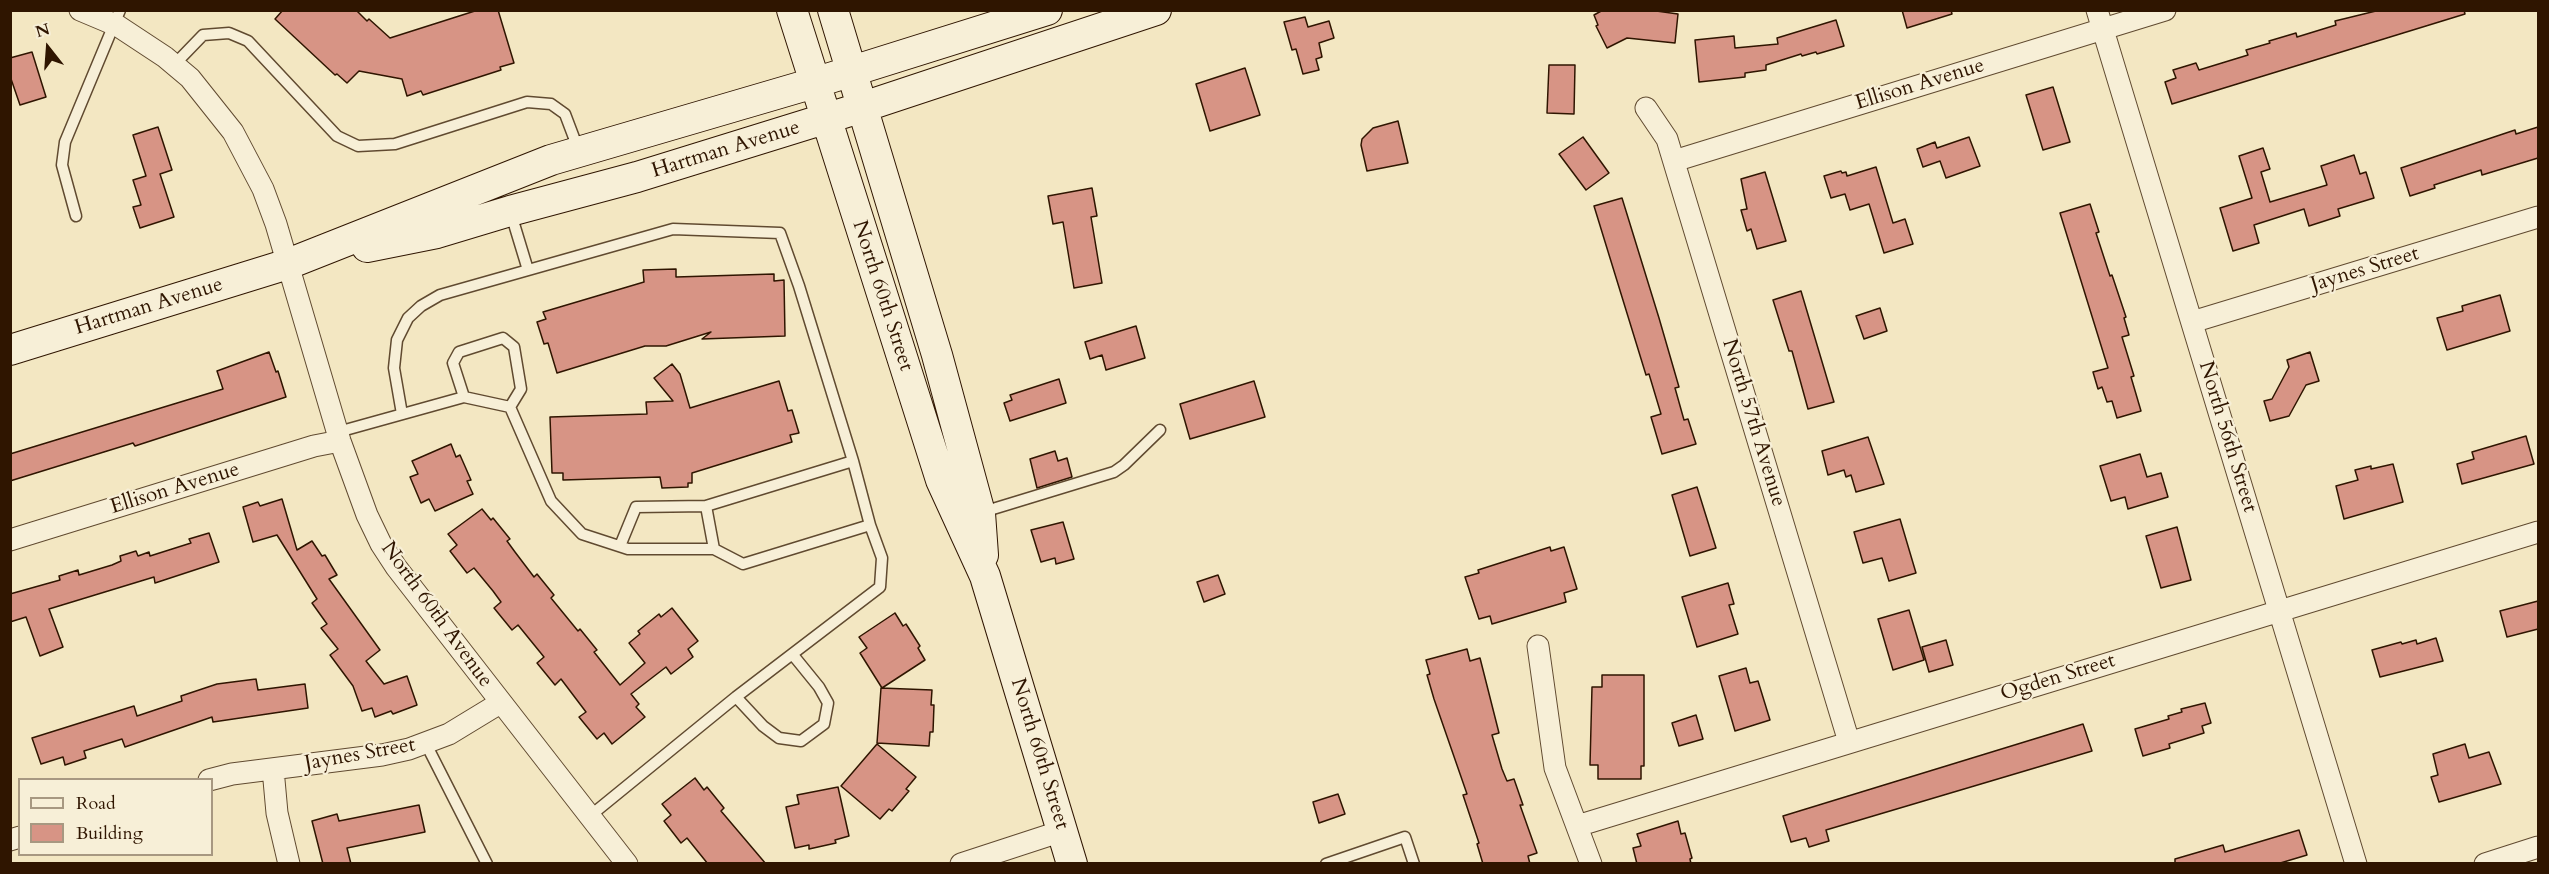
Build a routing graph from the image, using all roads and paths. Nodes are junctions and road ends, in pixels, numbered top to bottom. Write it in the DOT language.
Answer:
graph roads {
  1 [pos="80,10"];
  2 [pos="792,10"];
  3 [pos="833,10"];
  4 [pos="1047,10"];
  5 [pos="1156,10"];
  6 [pos="2165,10"];
  7 [pos="117,17"];
  8 [pos="2100,20"];
  9 [pos="174,64"];
  10 [pos="852,70"];
  11 [pos="814,83"];
  12 [pos="863,108"];
  13 [pos="1646,108"];
  14 [pos="825,119"];
  15 [pos="579,151"];
  16 [pos="1674,161"];
  17 [pos="510,211"];
  18 [pos="76,216"];
  19 [pos="2538,217"];
  20 [pos="288,264"];
  21 [pos="528,270"];
  22 [pos="2192,322"];
  23 [pos="10,350"];
  24 [pos="464,397"];
  25 [pos="510,407"];
  26 [pos="402,414"];
  27 [pos="1160,430"];
  28 [pos="339,436"];
  29 [pos="853,460"];
  30 [pos="706,506"];
  31 [pos="980,513"];
  32 [pos="870,525"];
  33 [pos="2538,532"];
  34 [pos="10,540"];
  35 [pos="620,546"];
  36 [pos="714,549"];
  37 [pos="984,576"];
  38 [pos="2279,611"];
  39 [pos="1538,646"];
  40 [pos="793,655"];
  41 [pos="736,697"];
  42 [pos="500,703"];
  43 [pos="1849,742"];
  44 [pos="426,744"];
  45 [pos="273,769"];
  46 [pos="213,779"];
  47 [pos="590,816"];
  48 [pos="1577,826"];
  49 [pos="1062,831"];
  50 [pos="2538,847"];
  51 [pos="289,864"];
  52 [pos="487,864"];
  53 [pos="627,864"];
  54 [pos="961,864"];
  55 [pos="1072,864"];
  56 [pos="1326,864"];
  57 [pos="1414,864"];
  58 [pos="1591,864"];
  59 [pos="2356,864"];
  60 [pos="2486,864"];
  1 -- 7 [label="street, North 60th Avenue"];
  2 -- 11 [label="main road, North 60th Street"];
  3 -- 10 [label="main road, North 60th Street"];
  4 -- 10 [label="main road, Hartman Avenue"];
  5 -- 12 [label="main road, Hartman Avenue"];
  6 -- 8 [label="street, Ellison Avenue"];
  7 -- 9 [label="street, North 60th Avenue"];
  7 -- 18 [label="lane"];
  8 -- 16 [label="street, Ellison Avenue"];
  8 -- 22 [label="street, North 56th Street"];
  9 -- 15 [label="lane"];
  9 -- 20 [label="street, North 60th Avenue"];
  10 -- 11 [label="main road, Hartman Avenue"];
  10 -- 12 [label="main road, North 60th Street"];
  11 -- 14 [label="main road, North 60th Street"];
  11 -- 15 [label="main road, Hartman Avenue"];
  12 -- 14 [label="main road, Hartman Avenue"];
  12 -- 31 [label="main road, North 60th Street"];
  13 -- 16 [label="street, North 57th Avenue"];
  14 -- 17 [label="main road, Hartman Avenue"];
  14 -- 37 [label="main road, North 60th Street"];
  15 -- 20 [label="main road, Hartman Avenue"];
  16 -- 43 [label="street, North 57th Avenue"];
  17 -- 20 [label="main road, Hartman Avenue"];
  17 -- 21 [label="lane"];
  19 -- 22 [label="street, Jaynes Street"];
  20 -- 23 [label="main road, Hartman Avenue"];
  20 -- 28 [label="street, North 60th Avenue"];
  21 -- 26 [label="lane"];
  21 -- 29 [label="lane"];
  22 -- 38 [label="street, North 56th Street"];
  24 -- 25 [label="lane"];
  24 -- 25 [label="lane"];
  24 -- 26 [label="lane"];
  25 -- 35 [label="lane"];
  26 -- 28 [label="lane"];
  27 -- 31 [label="lane"];
  28 -- 34 [label="street, Ellison Avenue"];
  28 -- 42 [label="street, North 60th Avenue"];
  29 -- 30 [label="lane"];
  29 -- 32 [label="lane"];
  30 -- 35 [label="lane"];
  30 -- 36 [label="lane"];
  31 -- 37 [label="main road, North 60th Street"];
  32 -- 36 [label="lane"];
  32 -- 40 [label="lane"];
  33 -- 38 [label="street, Ogden Street"];
  35 -- 36 [label="lane"];
  37 -- 49 [label="main road, North 60th Street"];
  38 -- 43 [label="street, Ogden Street"];
  38 -- 59 [label="street, North 56th Street"];
  39 -- 48 [label="street"];
  40 -- 41 [label="lane"];
  40 -- 41 [label="lane"];
  41 -- 47 [label="lane"];
  42 -- 44 [label="street, Jaynes Street"];
  42 -- 47 [label="street, North 60th Avenue"];
  43 -- 48 [label="street, Ogden Street"];
  44 -- 45 [label="street, Jaynes Street"];
  44 -- 52 [label="lane"];
  45 -- 46 [label="street, Jaynes Street"];
  45 -- 51 [label="street"];
  47 -- 53 [label="street, North 60th Avenue"];
  48 -- 58 [label="street"];
  49 -- 54 [label="street"];
  49 -- 55 [label="main road, North 60th Street"];
  50 -- 60 [label="street"];
  56 -- 57 [label="lane"];
}
